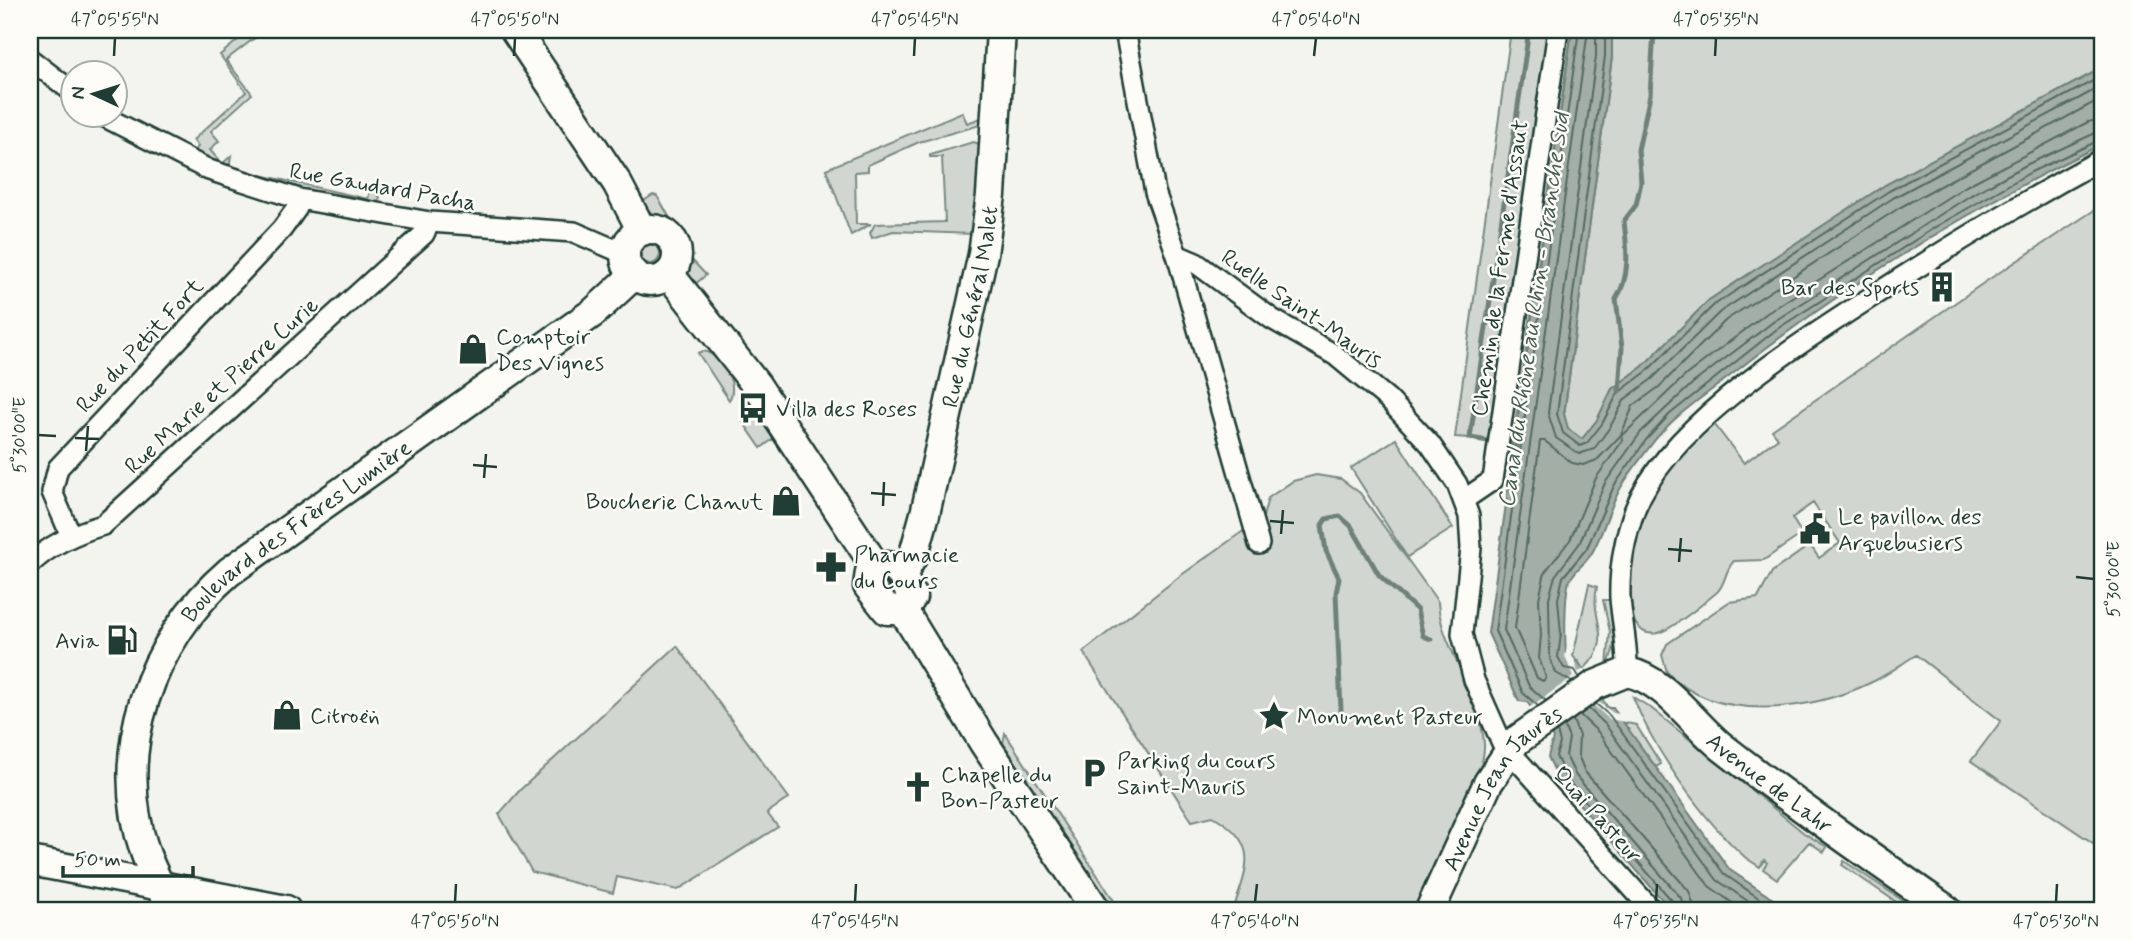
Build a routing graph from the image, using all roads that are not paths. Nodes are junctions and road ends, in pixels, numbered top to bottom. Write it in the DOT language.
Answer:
graph roads {
  1 [pos="515,30"];
  2 [pos="1001,30"];
  3 [pos="1125,30"];
  4 [pos="1558,30"];
  5 [pos="30,59"];
  6 [pos="60,82"];
  7 [pos="130,130"];
  8 [pos="2102,159"];
  9 [pos="299,199"];
  10 [pos="430,222"];
  11 [pos="642,231"];
  12 [pos="1177,255"];
  13 [pos="630,264"];
  14 [pos="669,274"];
  15 [pos="1465,499"];
  16 [pos="71,536"];
  17 [pos="1259,544"];
  18 [pos="30,564"];
  19 [pos="889,571"];
  20 [pos="1627,672"];
  21 [pos="1508,751"];
  22 [pos="30,860"];
  23 [pos="165,898"];
  24 [pos="1432,905"];
  25 [pos="286,910"];
  26 [pos="1096,910"];
  27 [pos="1652,910"];
  28 [pos="1947,910"];
  1 -- 11 [label="main road"];
  2 -- 19 [label="main road, Rue du Général Malet"];
  3 -- 12 [label="street"];
  4 -- 15 [label="street, Chemin de la Ferme d'Assaut"];
  5 -- 6 [label="street"];
  7 -- 9 [label="street, Rue Gaudard Pacha"];
  8 -- 20 [label="street"];
  9 -- 10 [label="street, Rue Gaudard Pacha"];
  9 -- 16 [label="street, Rue du Petit Fort"];
  10 -- 13 [label="street, Rue Gaudard Pacha"];
  10 -- 16 [label="street, Rue Marie et Pierre Curie"];
  11 -- 13 [label="main road"];
  11 -- 14 [label="main road"];
  12 -- 15 [label="street, Ruelle Saint-Mauris"];
  12 -- 17 [label="street"];
  13 -- 14 [label="main road"];
  13 -- 23 [label="main road, Boulevard des Frères Lumière"];
  14 -- 19 [label="main road"];
  15 -- 21 [label="street, Ruelle Saint-Mauris"];
  16 -- 18 [label="street, Rue Marie et Pierre Curie"];
  19 -- 26 [label="main road"];
  20 -- 21 [label="main road, Avenue Jean Jaurès"];
  20 -- 28 [label="main road, Avenue de Lahr"];
  21 -- 24 [label="main road, Avenue Jean Jaurès"];
  21 -- 27 [label="street, Quai Pasteur"];
  22 -- 23 [label="main road"];
  23 -- 25 [label="main road"];
}
